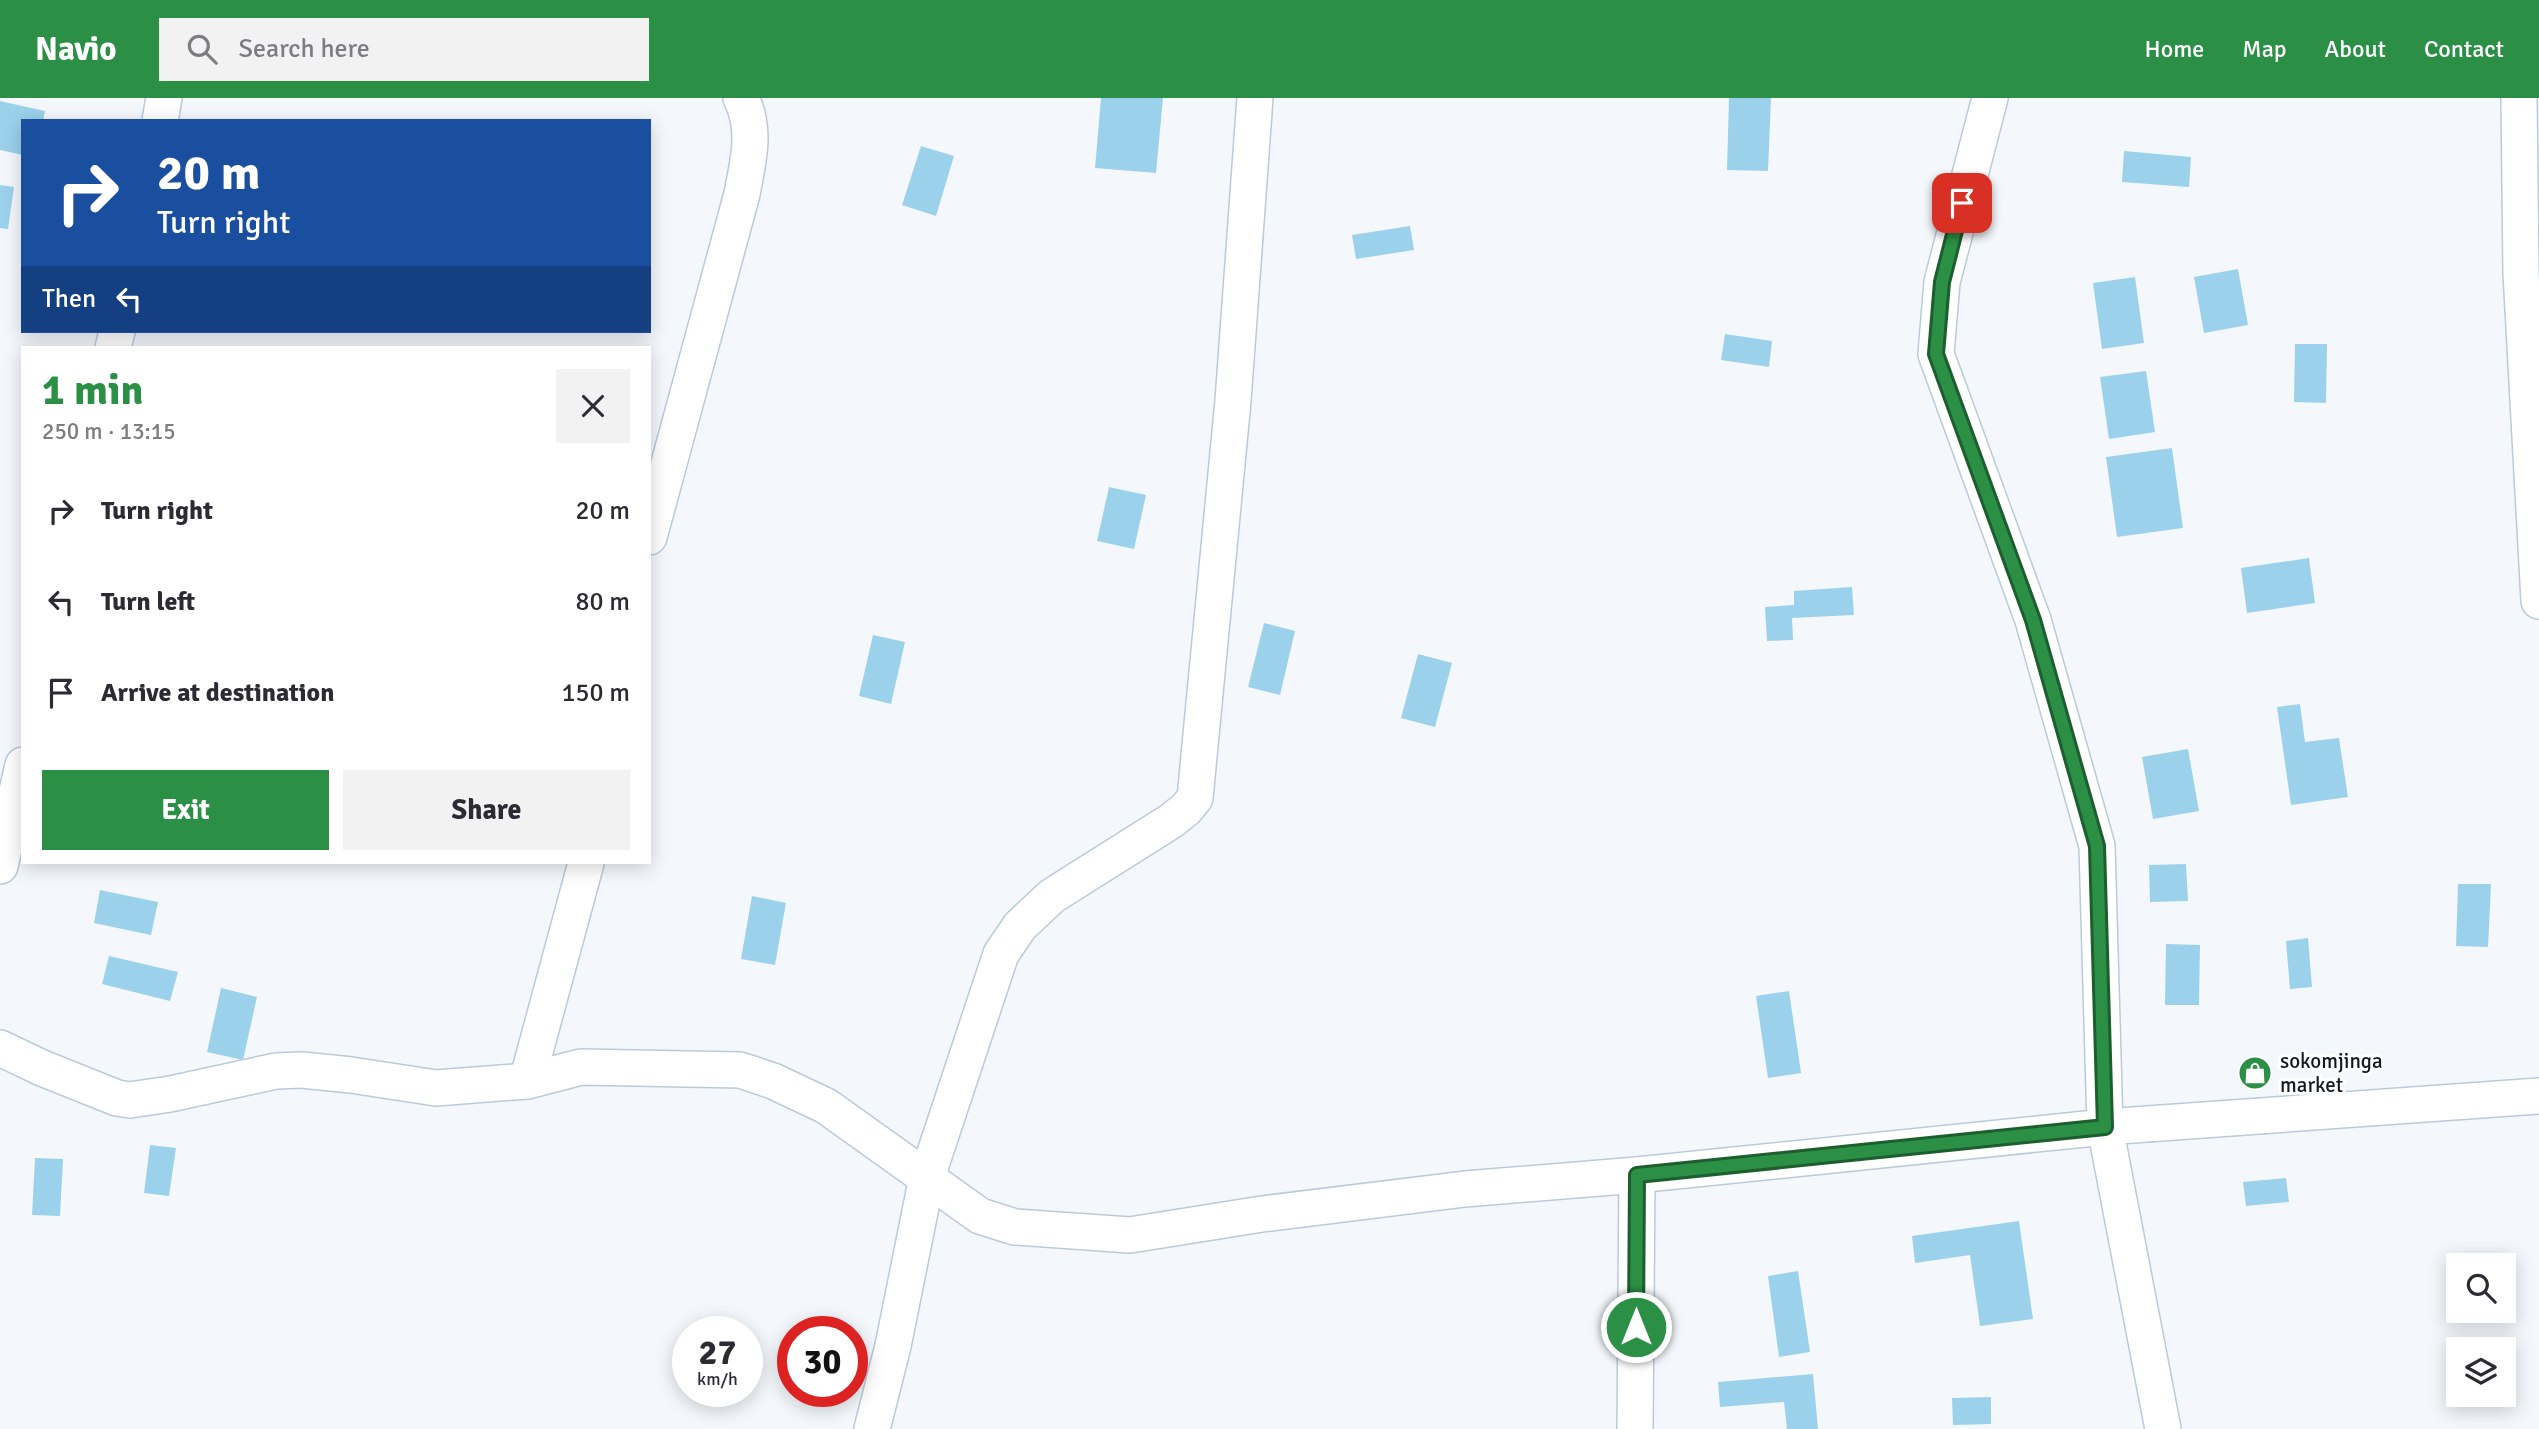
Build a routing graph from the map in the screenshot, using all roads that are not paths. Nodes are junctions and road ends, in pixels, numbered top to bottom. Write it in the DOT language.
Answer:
graph roads {
  1 [pos="164,98"];
  2 [pos="741,98"];
  3 [pos="1255,98"];
  4 [pos="1990,98"];
  5 [pos="2519,98"];
  6 [pos="160,119"];
  7 [pos="2530,273"];
  8 [pos="651,530"];
  9 [pos="2539,601"];
  10 [pos="21,774"];
  11 [pos="586,864"];
  12 [pos="0,866"];
  13 [pos="0,1048"];
  14 [pos="527,1081"];
  15 [pos="2539,1096"];
  16 [pos="2105,1127"];
  17 [pos="1637,1175"];
  18 [pos="927,1177"];
  19 [pos="872,1429"];
  20 [pos="1635,1429"];
  21 [pos="2163,1429"];
  1 -- 6 [label="street"];
  2 -- 8 [label="street"];
  3 -- 18 [label="street"];
  4 -- 16 [label="street"];
  5 -- 7 [label="street"];
  7 -- 9 [label="street"];
  10 -- 12 [label="street"];
  11 -- 14 [label="street"];
  13 -- 14 [label="street"];
  14 -- 18 [label="street"];
  15 -- 16 [label="street"];
  16 -- 17 [label="street"];
  16 -- 21 [label="street"];
  17 -- 18 [label="street"];
  17 -- 20 [label="street"];
  18 -- 19 [label="street"];
}
